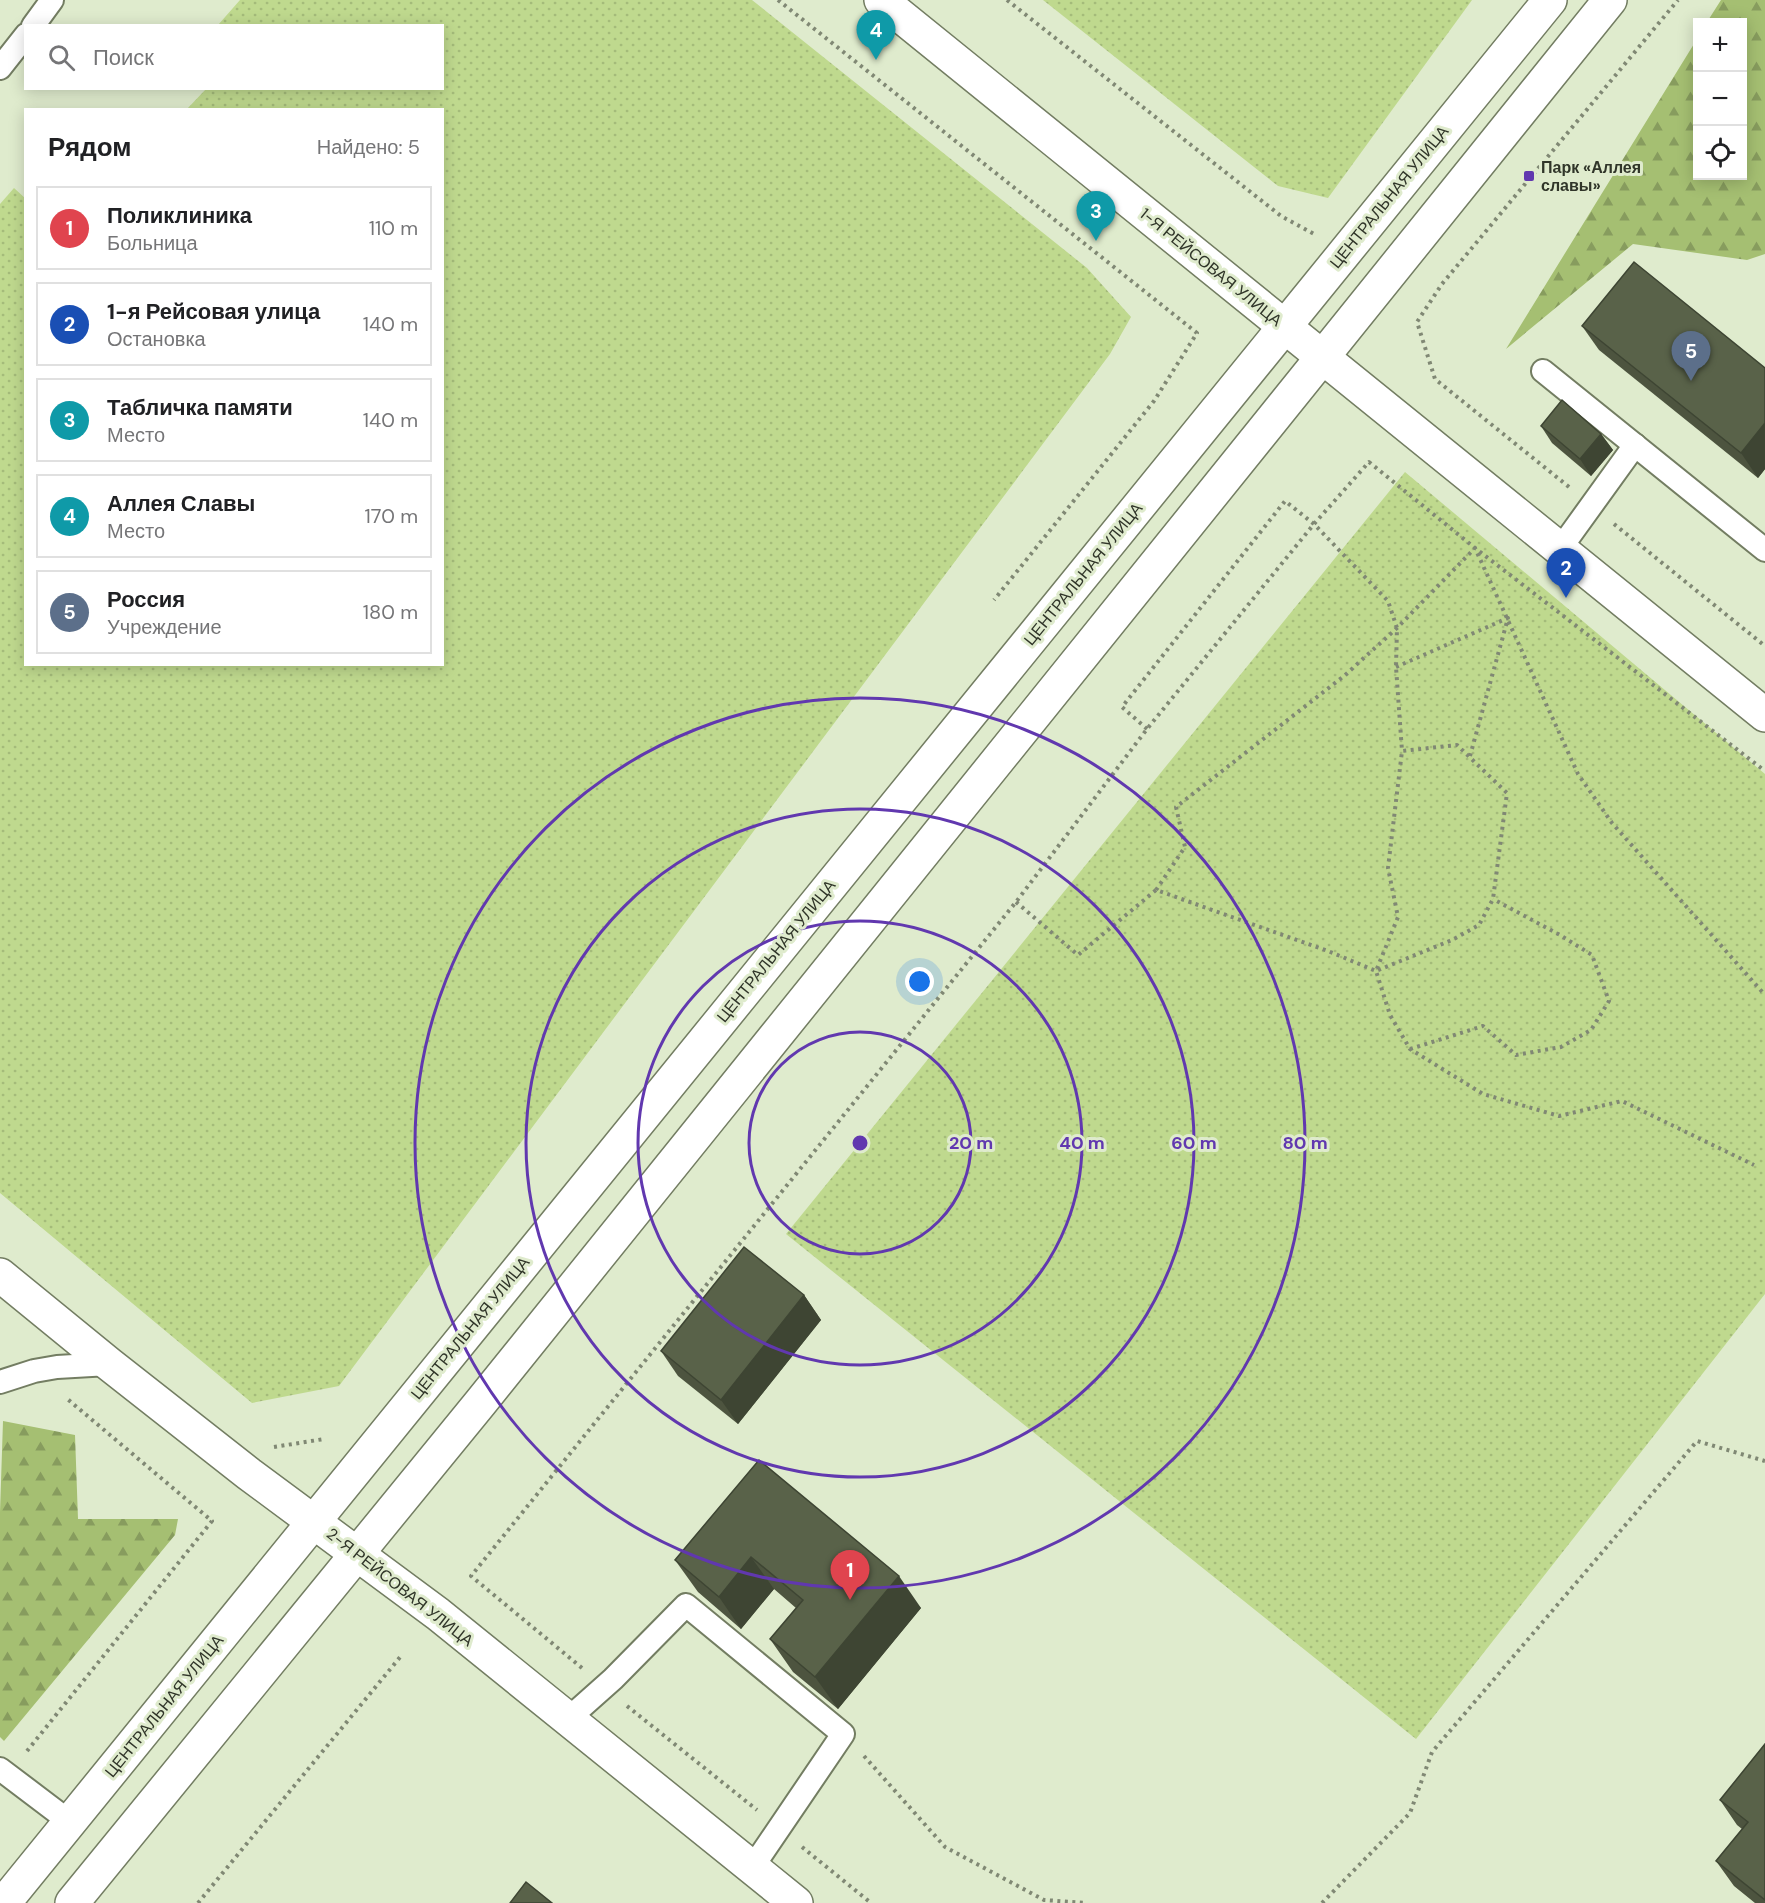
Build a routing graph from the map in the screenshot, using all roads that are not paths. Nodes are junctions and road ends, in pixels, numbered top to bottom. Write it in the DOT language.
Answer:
graph roads {
  1 [pos="52,0"];
  2 [pos="881,0"];
  3 [pos="1610,0"];
  4 [pos="1538,5"];
  5 [pos="34,24"];
  6 [pos="24,38"];
  7 [pos="0,68"];
  8 [pos="1285,326"];
  9 [pos="1323,357"];
  10 [pos="1543,371"];
  11 [pos="1635,445"];
  12 [pos="1560,549"];
  13 [pos="1765,550"];
  14 [pos="1765,715"];
  15 [pos="0,1275"];
  16 [pos="110,1365"];
  17 [pos="0,1382"];
  18 [pos="314,1521"];
  19 [pos="357,1553"];
  20 [pos="568,1719"];
  21 [pos="4,1772"];
  22 [pos="69,1822"];
  23 [pos="752,1868"];
  24 [pos="4,1903"];
  25 [pos="72,1903"];
  26 [pos="796,1903"];
  1 -- 5 [label="lane"];
  2 -- 8 [label="main road, 1-Я РЕЙСОВАЯ УЛИЦА"];
  3 -- 9 [label="main road"];
  4 -- 8 [label="main road, ЦЕНТРАЛЬНАЯ УЛИЦА"];
  6 -- 7 [label="lane"];
  8 -- 9 [label="main road, 1-Я РЕЙСОВАЯ УЛИЦА"];
  8 -- 18 [label="main road, ЦЕНТРАЛЬНАЯ УЛИЦА"];
  9 -- 12 [label="main road, 1-Я РЕЙСОВАЯ УЛИЦА"];
  9 -- 19 [label="main road"];
  10 -- 11 [label="lane"];
  11 -- 12 [label="lane"];
  11 -- 13 [label="lane"];
  12 -- 14 [label="main road, 1-Я РЕЙСОВАЯ УЛИЦА"];
  15 -- 16 [label="main road, 2-Я РЕЙСОВАЯ УЛИЦА"];
  16 -- 17 [label="lane"];
  16 -- 18 [label="main road, 2-Я РЕЙСОВАЯ УЛИЦА"];
  18 -- 19 [label="main road, 2-Я РЕЙСОВАЯ УЛИЦА"];
  18 -- 22 [label="main road, ЦЕНТРАЛЬНАЯ УЛИЦА"];
  19 -- 20 [label="main road, 2-Я РЕЙСОВАЯ УЛИЦА"];
  19 -- 25 [label="main road"];
  20 -- 23 [label="main road, 2-Я РЕЙСОВАЯ УЛИЦА"];
  20 -- 23 [label="lane"];
  21 -- 22 [label="lane"];
  22 -- 24 [label="main road, ЦЕНТРАЛЬНАЯ УЛИЦА"];
  23 -- 26 [label="main road, 2-Я РЕЙСОВАЯ УЛИЦА"];
}
